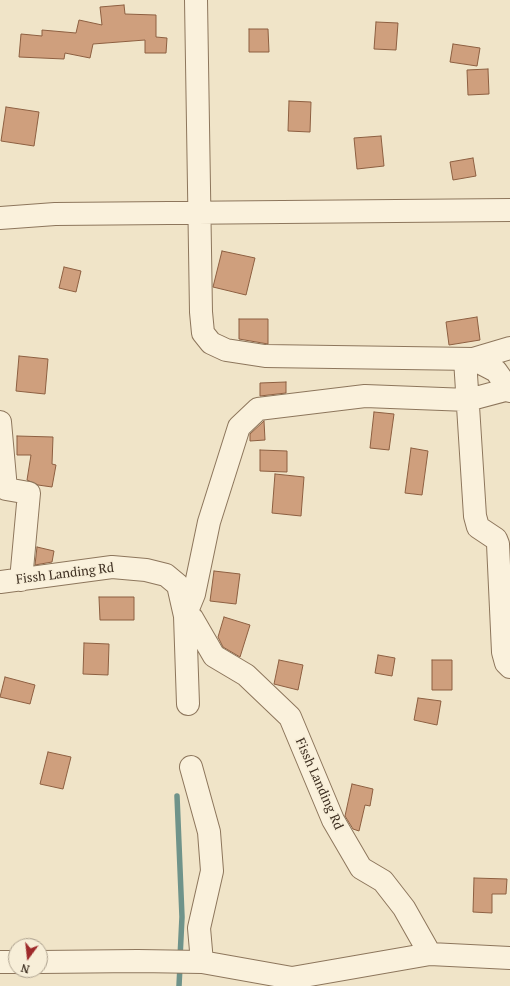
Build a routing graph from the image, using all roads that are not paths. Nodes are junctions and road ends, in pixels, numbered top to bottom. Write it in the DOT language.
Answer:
graph roads {
  1 [pos="196,0"];
  2 [pos="510,210"];
  3 [pos="200,213"];
  4 [pos="0,218"];
  5 [pos="510,348"];
  6 [pos="469,359"];
  7 [pos="510,390"];
  8 [pos="468,400"];
  9 [pos="0,422"];
  10 [pos="10,581"];
  11 [pos="185,616"];
  12 [pos="510,667"];
  13 [pos="188,704"];
  14 [pos="191,767"];
  15 [pos="430,954"];
  16 [pos="510,958"];
  17 [pos="48,962"];
  18 [pos="202,962"];
  1 -- 3 [label="street"];
  2 -- 3 [label="street"];
  3 -- 4 [label="street"];
  3 -- 6 [label="street"];
  5 -- 6 [label="street"];
  6 -- 7 [label="street"];
  6 -- 8 [label="street"];
  7 -- 8 [label="street"];
  8 -- 11 [label="street"];
  8 -- 12 [label="street"];
  9 -- 10 [label="street"];
  10 -- 11 [label="street, Fissh Landing Rd"];
  11 -- 13 [label="street"];
  11 -- 15 [label="street, Fissh Landing Rd"];
  14 -- 18 [label="street"];
  15 -- 16 [label="street"];
  15 -- 18 [label="street"];
  17 -- 18 [label="street"];
}
